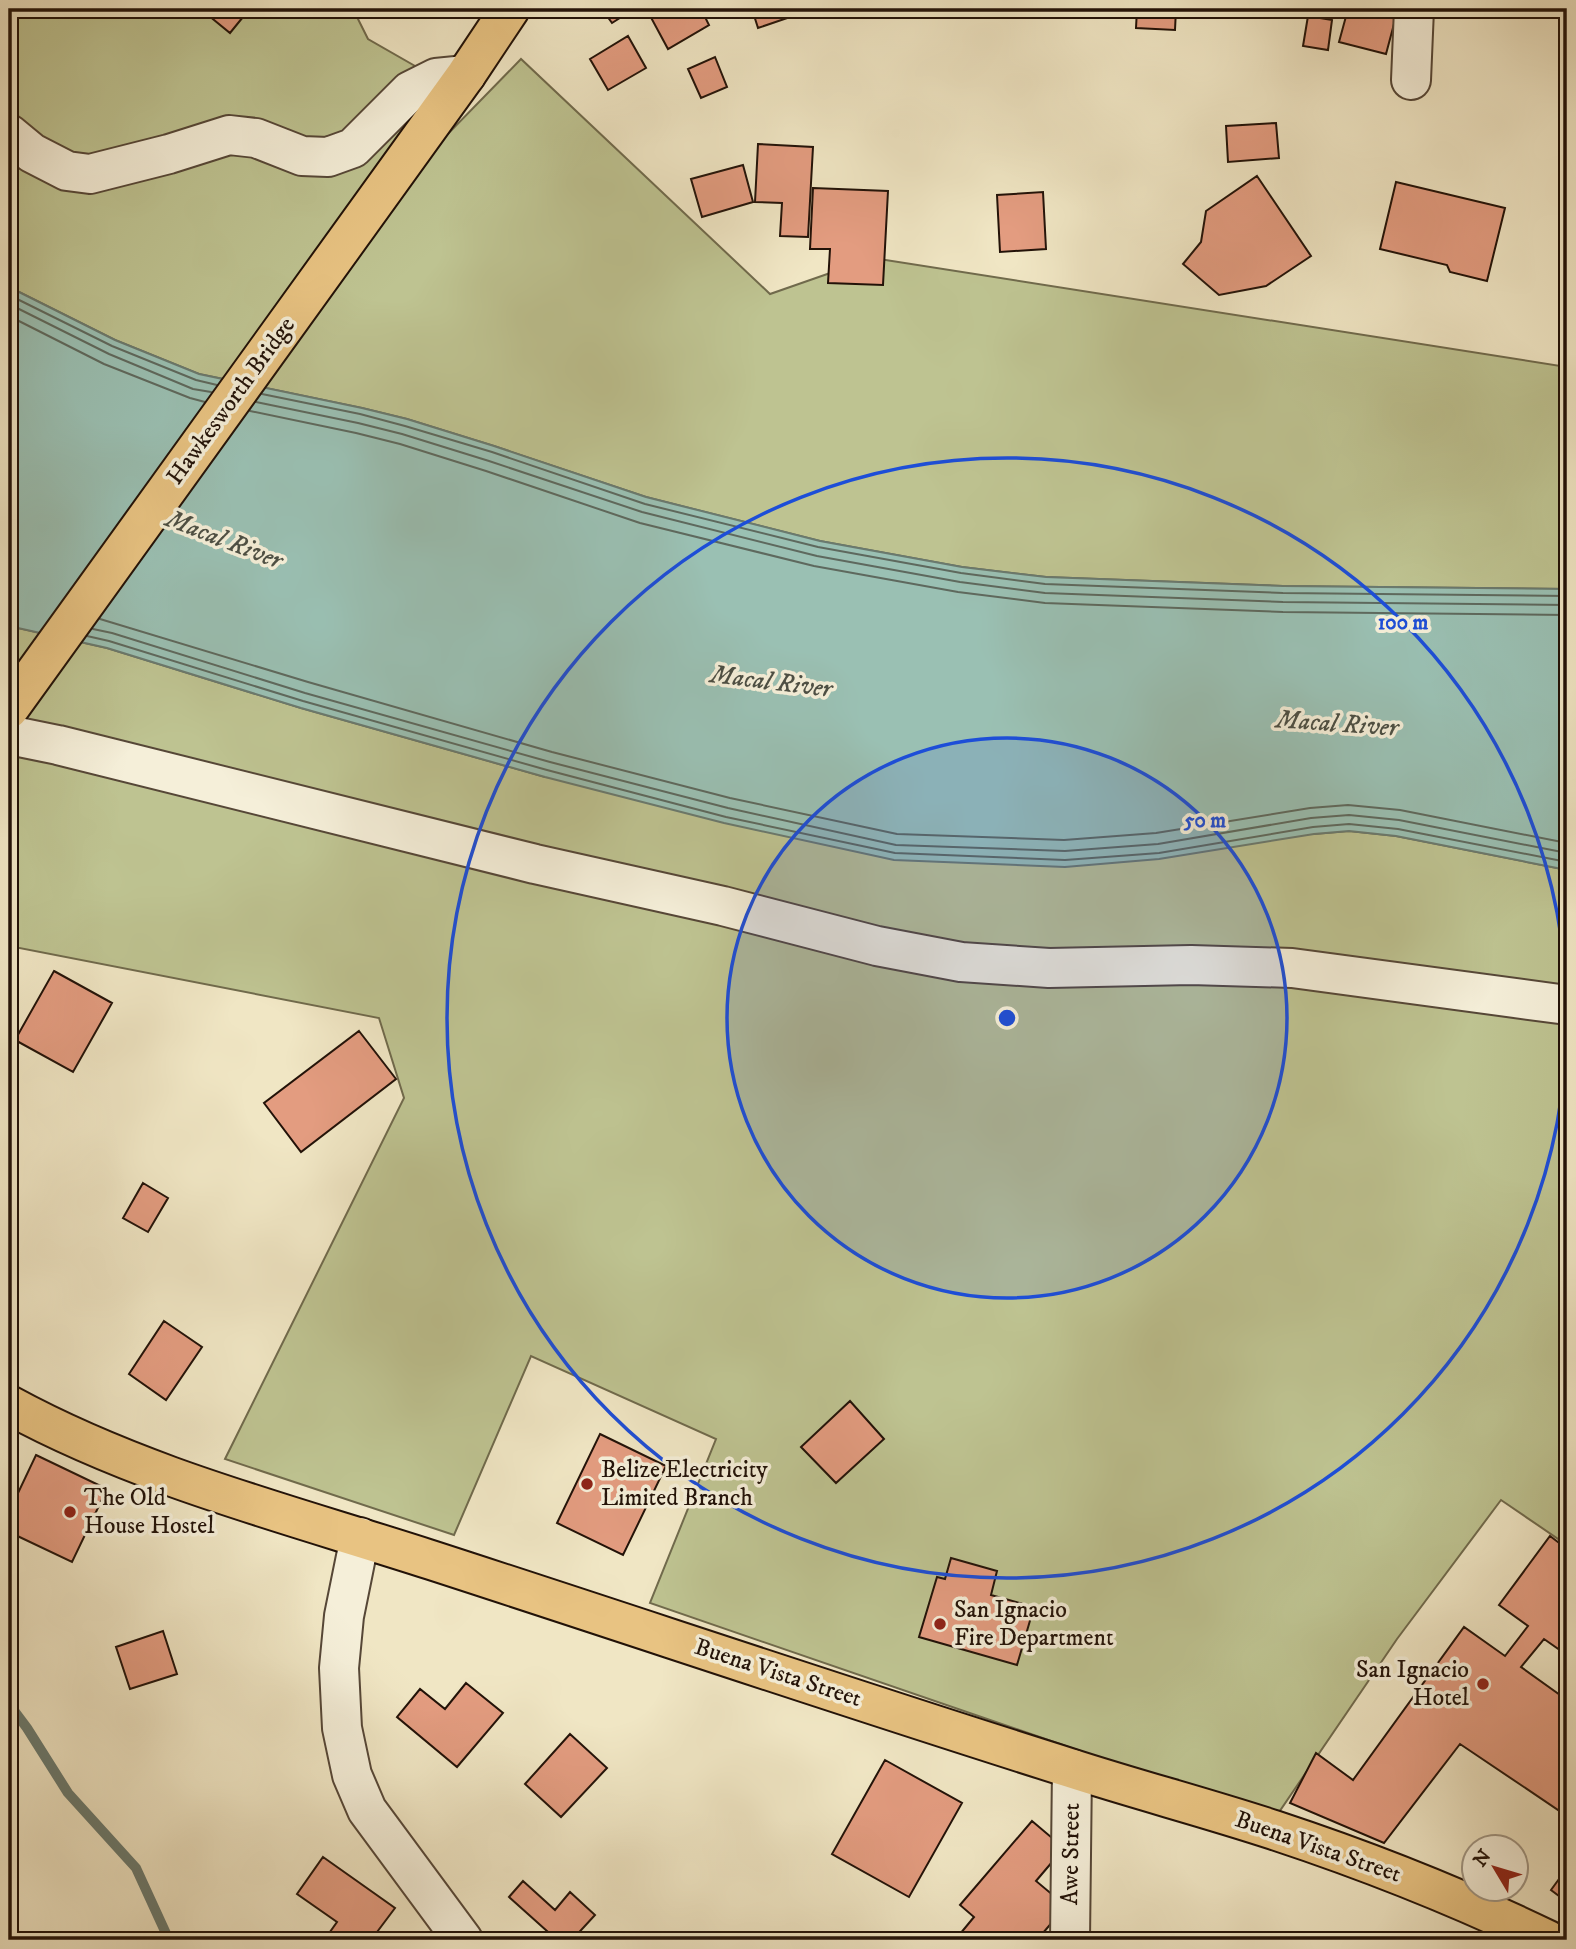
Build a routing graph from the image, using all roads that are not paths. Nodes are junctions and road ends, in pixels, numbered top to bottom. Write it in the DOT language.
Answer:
graph roads {
  1 [pos="510,9"];
  2 [pos="1414,9"];
  3 [pos="466,75"];
  4 [pos="1411,80"];
  5 [pos="9,134"];
  6 [pos="9,709"];
  7 [pos="9,735"];
  8 [pos="1567,1005"];
  9 [pos="9,1405"];
  10 [pos="360,1537"];
  11 [pos="1072,1769"];
  12 [pos="463,1940"];
  13 [pos="1070,1940"];
  14 [pos="1548,1940"];
  1 -- 3 [label="main road, Hawkesworth Bridge"];
  2 -- 4 [label="street"];
  3 -- 5 [label="street"];
  3 -- 6 [label="main road, Hawkesworth Bridge"];
  7 -- 8 [label="street"];
  9 -- 10 [label="main road, Buena Vista Street"];
  10 -- 11 [label="main road, Buena Vista Street"];
  10 -- 12 [label="street"];
  11 -- 13 [label="street, Awe Street"];
  11 -- 14 [label="main road, Buena Vista Street"];
}
